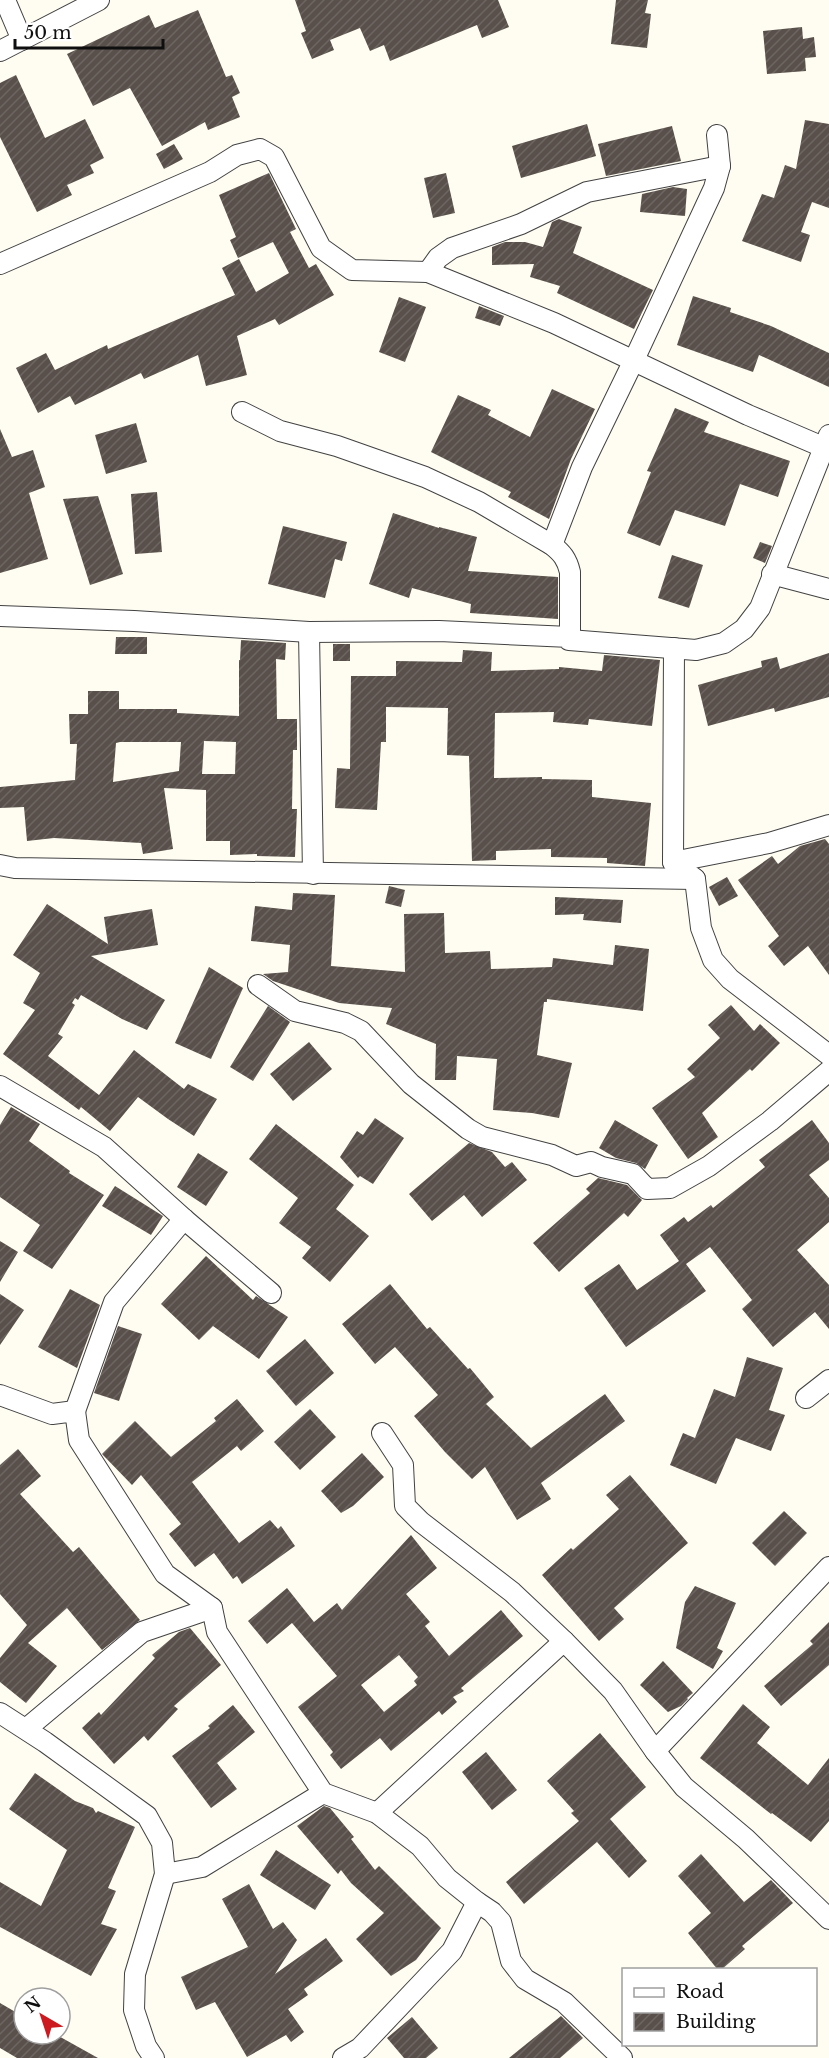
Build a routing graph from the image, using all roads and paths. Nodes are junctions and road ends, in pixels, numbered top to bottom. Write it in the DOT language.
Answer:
graph roads {
  1 [pos="5,0"];
  2 [pos="99,0"];
  3 [pos="22,40"];
  4 [pos="0,51"];
  5 [pos="717,135"];
  6 [pos="720,166"];
  7 [pos="0,264"];
  8 [pos="428,272"];
  9 [pos="634,360"];
  10 [pos="242,411"];
  11 [pos="826,441"];
  12 [pos="552,545"];
  13 [pos="772,574"];
  14 [pos="829,589"];
  15 [pos="0,616"];
  16 [pos="309,632"];
  17 [pos="570,637"];
  18 [pos="674,648"];
  19 [pos="829,825"];
  20 [pos="673,862"];
  21 [pos="0,865"];
  22 [pos="313,874"];
  23 [pos="695,879"];
  24 [pos="258,985"];
  25 [pos="829,1055"];
  26 [pos="829,1071"];
  27 [pos="0,1086"];
  28 [pos="184,1219"];
  29 [pos="271,1293"];
  30 [pos="829,1380"];
  31 [pos="0,1395"];
  32 [pos="806,1398"];
  33 [pos="75,1411"];
  34 [pos="382,1433"];
  35 [pos="829,1567"];
  36 [pos="212,1608"];
  37 [pos="564,1641"];
  38 [pos="0,1713"];
  39 [pos="26,1729"];
  40 [pos="656,1751"];
  41 [pos="323,1793"];
  42 [pos="376,1813"];
  43 [pos="165,1874"];
  44 [pos="477,1902"];
  45 [pos="829,1919"];
  46 [pos="356,2055"];
  47 [pos="154,2058"];
  48 [pos="622,2058"];
  1 -- 3 [label="street"];
  2 -- 3 [label="street"];
  3 -- 4 [label="street"];
  5 -- 6 [label="street"];
  6 -- 8 [label="street"];
  6 -- 9 [label="street"];
  7 -- 8 [label="street"];
  8 -- 9 [label="street"];
  9 -- 11 [label="street"];
  9 -- 12 [label="street"];
  10 -- 12 [label="street"];
  11 -- 13 [label="street"];
  12 -- 17 [label="street"];
  13 -- 14 [label="street"];
  13 -- 18 [label="street"];
  15 -- 16 [label="street"];
  16 -- 17 [label="street"];
  16 -- 22 [label="street"];
  17 -- 18 [label="street"];
  18 -- 20 [label="street"];
  19 -- 20 [label="street"];
  20 -- 23 [label="street"];
  21 -- 22 [label="street"];
  22 -- 23 [label="street"];
  23 -- 25 [label="street"];
  24 -- 26 [label="street"];
  27 -- 28 [label="street"];
  28 -- 29 [label="street"];
  28 -- 33 [label="street"];
  30 -- 32 [label="street"];
  31 -- 33 [label="street"];
  33 -- 36 [label="street"];
  34 -- 37 [label="street"];
  35 -- 40 [label="street"];
  36 -- 39 [label="street"];
  36 -- 41 [label="street"];
  37 -- 40 [label="street"];
  37 -- 42 [label="street"];
  38 -- 39 [label="street"];
  39 -- 43 [label="street"];
  40 -- 45 [label="street"];
  41 -- 42 [label="street"];
  41 -- 43 [label="street"];
  42 -- 44 [label="street"];
  43 -- 47 [label="street"];
  44 -- 46 [label="street"];
  44 -- 48 [label="street"];
}
